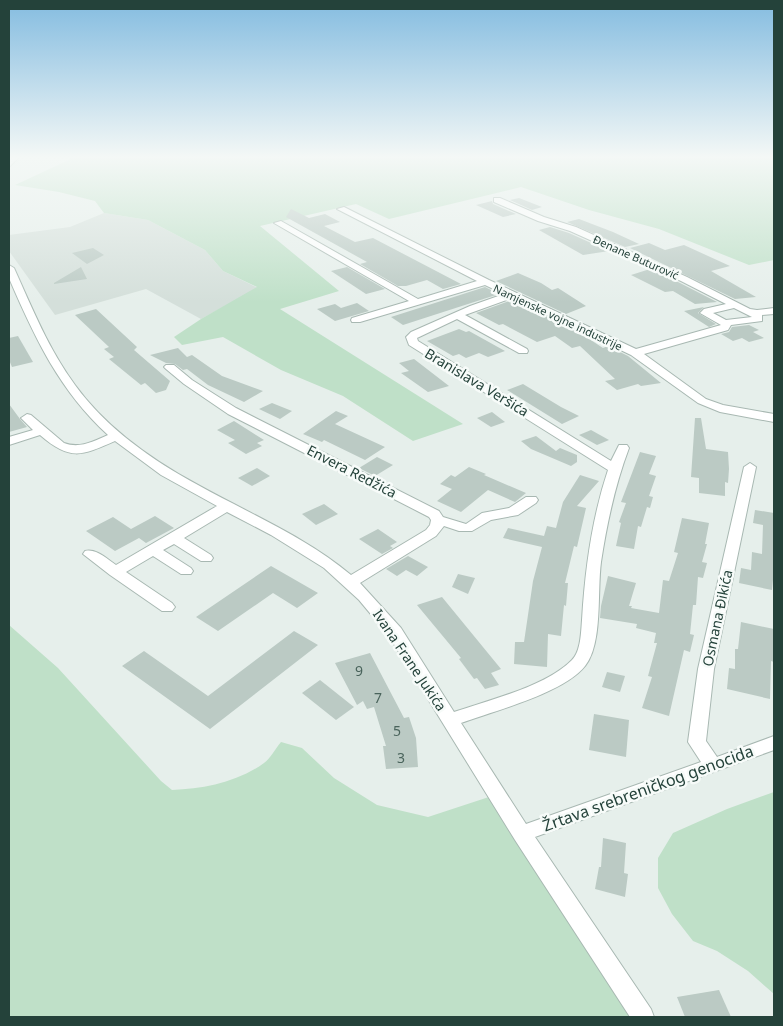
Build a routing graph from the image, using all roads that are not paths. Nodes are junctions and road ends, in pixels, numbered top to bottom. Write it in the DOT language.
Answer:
graph roads {
  1 [pos="511,206"];
  2 [pos="341,209"];
  3 [pos="278,223"];
  4 [pos="9,268"];
  5 [pos="486,282"];
  6 [pos="513,294"];
  7 [pos="417,302"];
  8 [pos="736,306"];
  9 [pos="774,312"];
  10 [pos="757,313"];
  11 [pos="457,315"];
  12 [pos="356,320"];
  13 [pos="724,324"];
  14 [pos="524,351"];
  15 [pos="634,353"];
  16 [pos="170,367"];
  17 [pos="27,418"];
  18 [pos="774,418"];
  19 [pos="42,431"];
  20 [pos="116,436"];
  21 [pos="9,441"];
  22 [pos="623,448"];
  23 [pos="750,466"];
  24 [pos="614,468"];
  25 [pos="531,500"];
  26 [pos="227,506"];
  27 [pos="438,520"];
  28 [pos="174,537"];
  29 [pos="153,550"];
  30 [pos="90,554"];
  31 [pos="206,558"];
  32 [pos="186,571"];
  33 [pos="115,572"];
  34 [pos="351,582"];
  35 [pos="167,607"];
  36 [pos="451,720"];
  37 [pos="774,743"];
  38 [pos="714,766"];
  39 [pos="522,834"];
  40 [pos="643,1017"];
  1 -- 8 [label="street, Đenane Buturović"];
  2 -- 5 [label="street, Namjenske vojne industrije"];
  3 -- 7 [label="street"];
  4 -- 20 [label="street, Ivana Frane Jukića"];
  5 -- 6 [label="street, Namjenske vojne industrije"];
  5 -- 7 [label="street"];
  6 -- 11 [label="street, Branislava Veršića"];
  6 -- 15 [label="street, Namjenske vojne industrije"];
  7 -- 12 [label="street"];
  8 -- 10 [label="street, Đenane Buturović"];
  8 -- 13 [label="street"];
  9 -- 10 [label="street, Đenane Buturović"];
  10 -- 13 [label="street"];
  11 -- 14 [label="street"];
  11 -- 24 [label="street, Branislava Veršića"];
  13 -- 15 [label="street"];
  15 -- 18 [label="street, Namjenske vojne industrije"];
  16 -- 27 [label="street, Envera Redžića"];
  17 -- 19 [label="street"];
  19 -- 20 [label="street"];
  19 -- 21 [label="street"];
  20 -- 26 [label="street, Ivana Frane Jukića"];
  22 -- 24 [label="street"];
  23 -- 38 [label="street, Osmana Đikića"];
  24 -- 36 [label="street"];
  25 -- 27 [label="street"];
  26 -- 28 [label="street"];
  26 -- 34 [label="street, Ivana Frane Jukića"];
  27 -- 34 [label="street"];
  28 -- 29 [label="street"];
  28 -- 31 [label="street"];
  29 -- 32 [label="street"];
  29 -- 33 [label="street"];
  30 -- 33 [label="street"];
  33 -- 35 [label="street"];
  34 -- 36 [label="street, Ivana Frane Jukića"];
  36 -- 39 [label="street, Ivana Frane Jukića"];
  37 -- 38 [label="street, Žrtava srebreničkog genocida"];
  38 -- 39 [label="street, Žrtava srebreničkog genocida"];
  39 -- 40 [label="street, Ivana Frane Jukića"];
}
